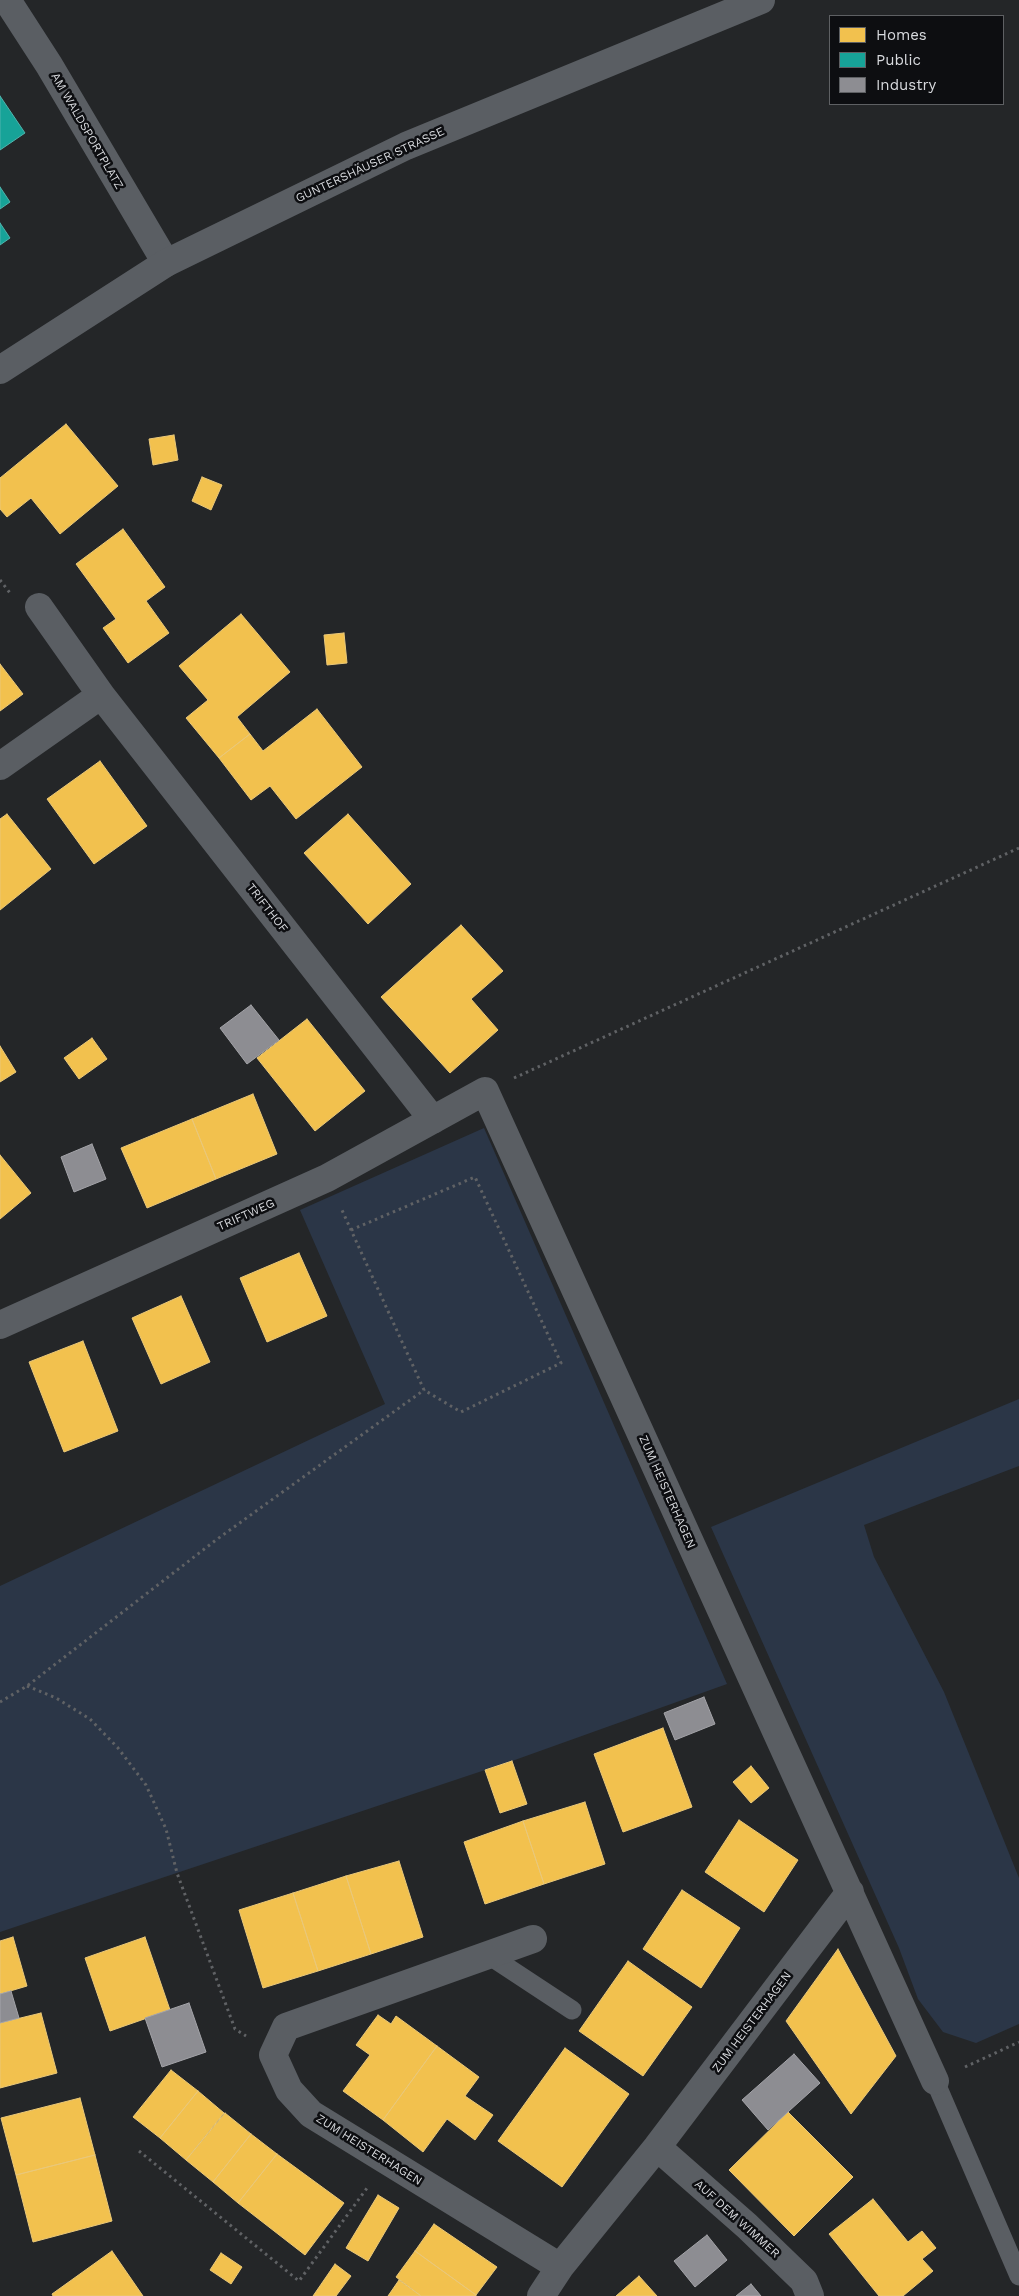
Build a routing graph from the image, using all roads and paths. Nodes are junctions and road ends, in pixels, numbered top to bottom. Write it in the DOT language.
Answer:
graph roads {
  1 [pos="7,0"];
  2 [pos="761,0"];
  3 [pos="166,263"];
  4 [pos="0,370"];
  5 [pos="39,607"];
  6 [pos="101,695"];
  7 [pos="0,766"];
  8 [pos="1019,848"];
  9 [pos="485,1091"];
  10 [pos="433,1120"];
  11 [pos="327,1178"];
  12 [pos="351,1230"];
  13 [pos="0,1325"];
  14 [pos="424,1390"];
  15 [pos="27,1686"];
  16 [pos="0,1702"];
  17 [pos="850,1892"];
  18 [pos="533,1939"];
  19 [pos="487,1954"];
  20 [pos="572,2010"];
  21 [pos="1019,2042"];
  22 [pos="273,2055"];
  23 [pos="935,2080"];
  24 [pos="657,2147"];
  25 [pos="139,2151"];
  26 [pos="387,2161"];
  27 [pos="560,2267"];
  28 [pos="1019,2276"];
  29 [pos="541,2296"];
  30 [pos="810,2296"];
  1 -- 3 [label="street, AM WALDSPORTPLATZ"];
  2 -- 3 [label="street, GUNTERSHÄUSER STRASSE"];
  3 -- 4 [label="street, GUNTERSHÄUSER STRASSE"];
  5 -- 6 [label="street, TRIFTHOF"];
  6 -- 7 [label="street"];
  6 -- 10 [label="street, TRIFTHOF"];
  8 -- 9 [label="path"];
  9 -- 10 [label="street, TRIFTWEG"];
  9 -- 17 [label="street, ZUM HEISTERHAGEN"];
  10 -- 11 [label="street, TRIFTWEG"];
  11 -- 12 [label="path"];
  11 -- 13 [label="street, TRIFTWEG"];
  12 -- 14 [label="path"];
  12 -- 14 [label="path"];
  14 -- 15 [label="path"];
  15 -- 16 [label="path"];
  15 -- 22 [label="path"];
  17 -- 23 [label="street, ZUM HEISTERHAGEN"];
  17 -- 24 [label="street, ZUM HEISTERHAGEN"];
  18 -- 19 [label="street"];
  19 -- 20 [label="lane"];
  19 -- 22 [label="street"];
  21 -- 23 [label="path"];
  22 -- 26 [label="street, ZUM HEISTERHAGEN"];
  23 -- 28 [label="lane"];
  24 -- 27 [label="street, ZUM HEISTERHAGEN"];
  24 -- 30 [label="street, AUF DEM WIMMER"];
  25 -- 26 [label="path"];
  26 -- 27 [label="street, ZUM HEISTERHAGEN"];
  27 -- 29 [label="street, ZUM HEISTERHAGEN"];
}
